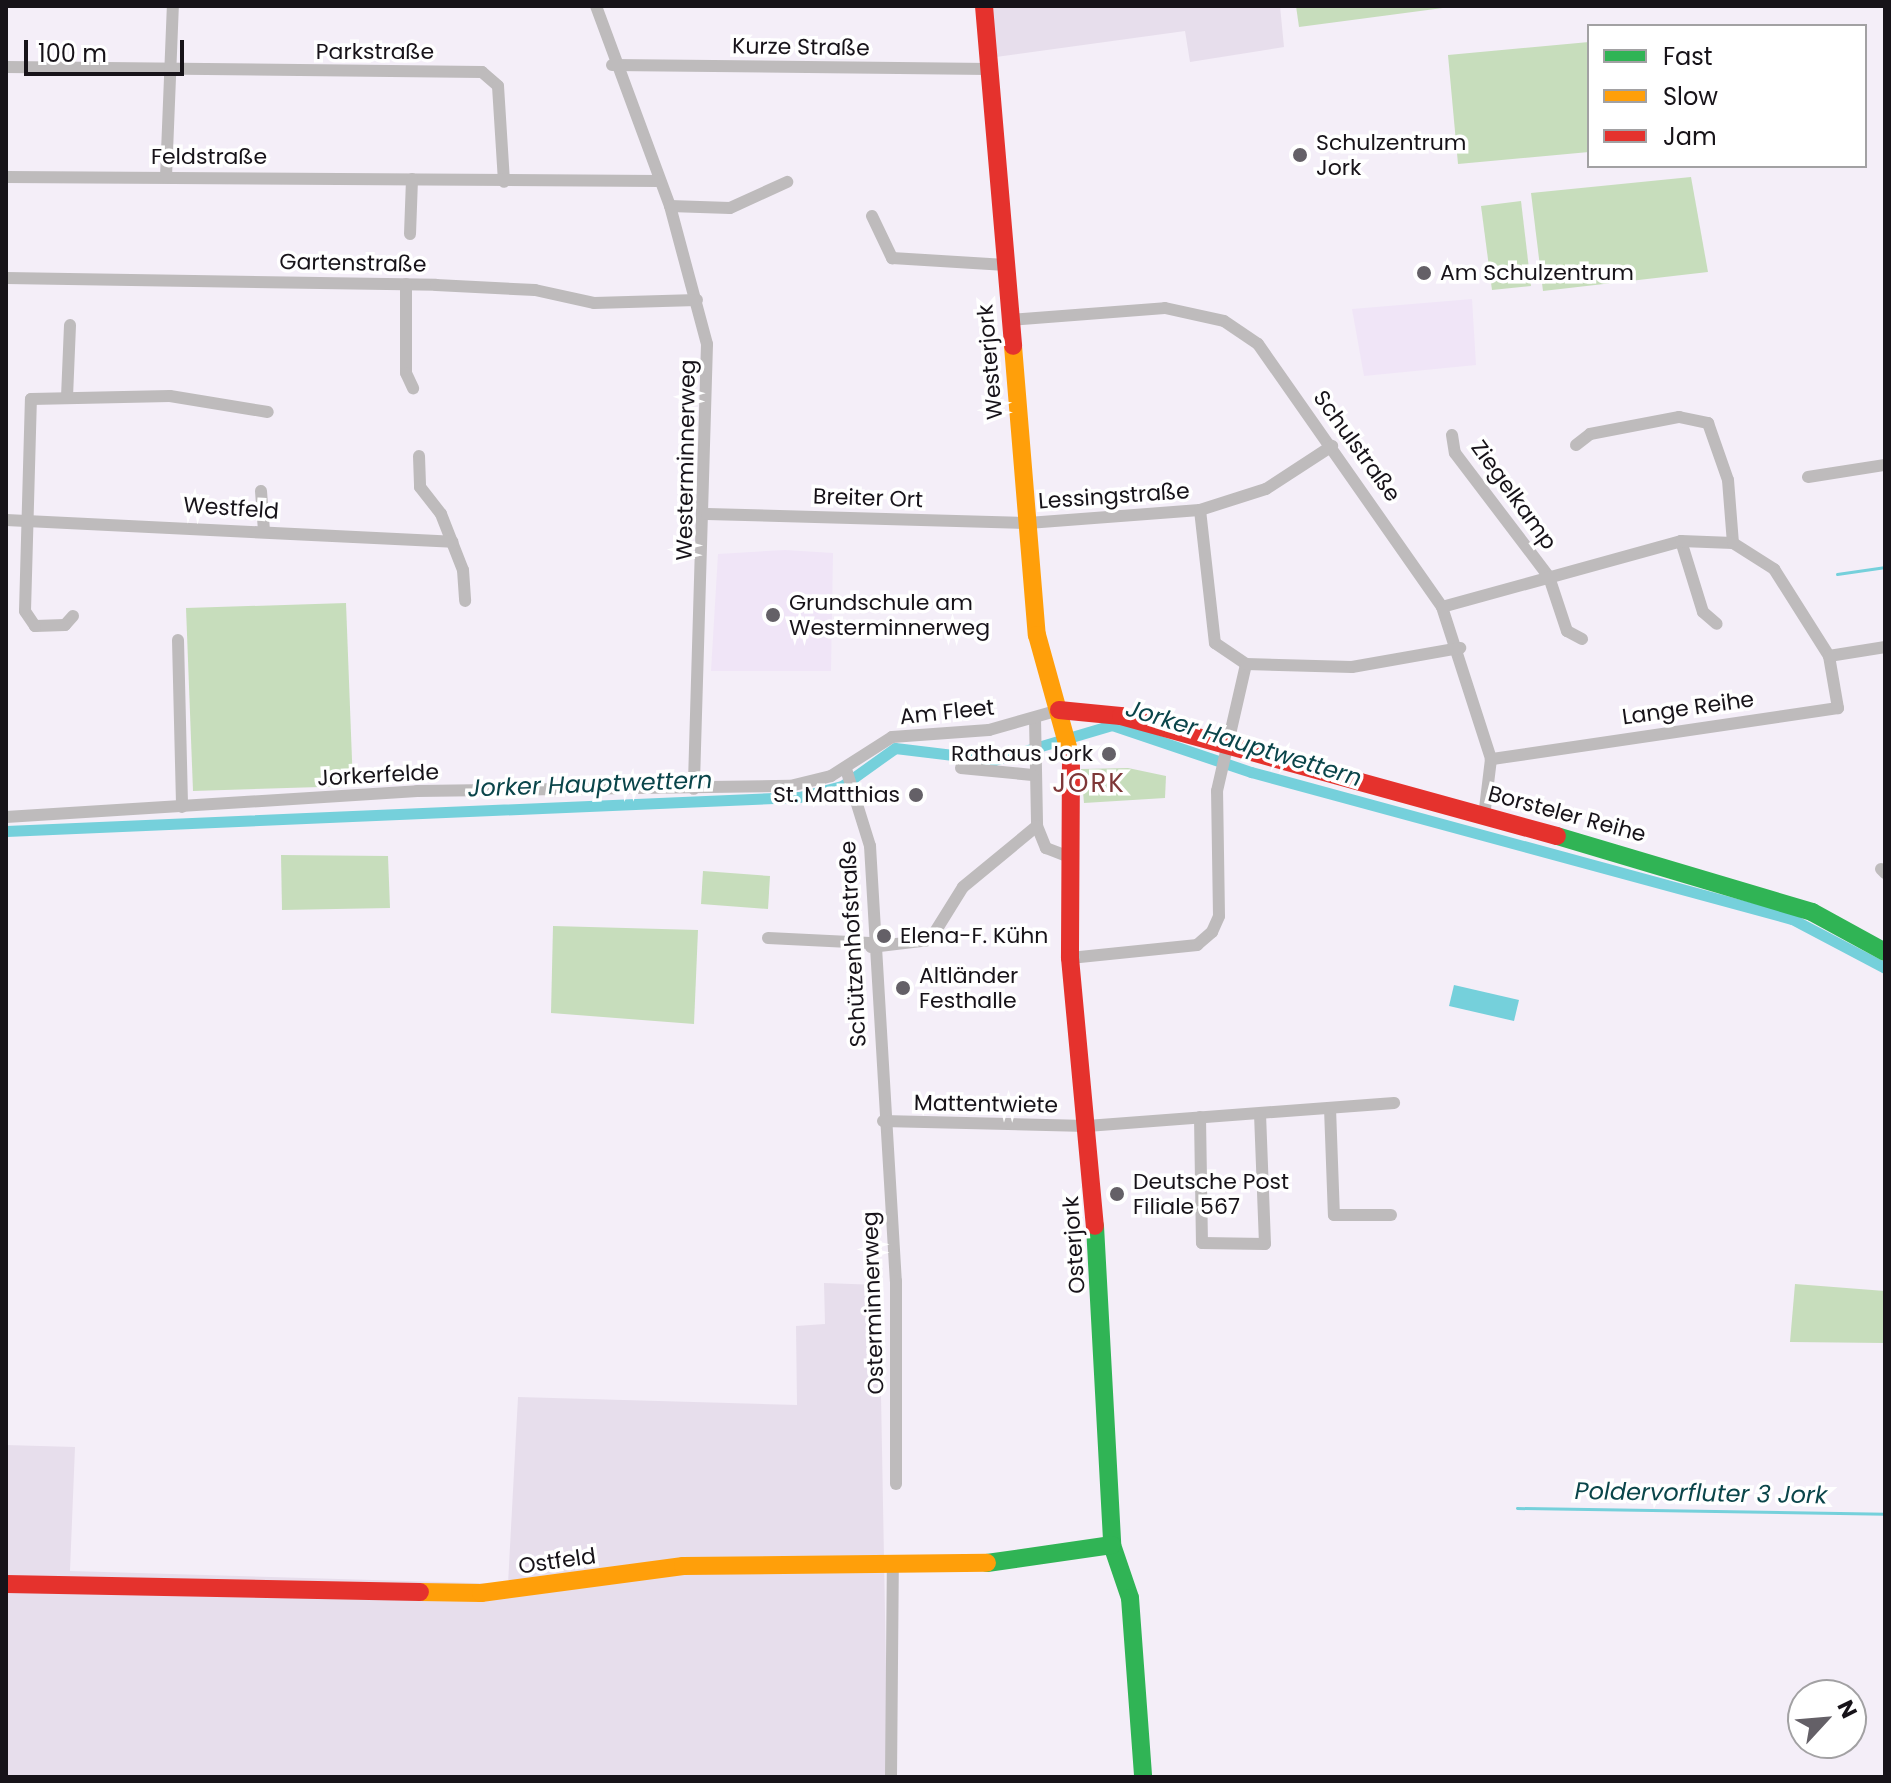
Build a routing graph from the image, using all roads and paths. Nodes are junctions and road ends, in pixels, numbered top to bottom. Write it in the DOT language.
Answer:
graph roads {
  1 [pos="173,6"];
  2 [pos="596,6"];
  3 [pos="984,6"];
  4 [pos="612,65"];
  5 [pos="6,67"];
  6 [pos="989,69"];
  7 [pos="168,71"];
  8 [pos="6,177"];
  9 [pos="166,177"];
  10 [pos="412,179"];
  11 [pos="659,181"];
  12 [pos="504,182"];
  13 [pos="787,182"];
  14 [pos="670,206"];
  15 [pos="872,216"];
  16 [pos="410,234"];
  17 [pos="1006,265"];
  18 [pos="6,278"];
  19 [pos="406,284"];
  20 [pos="697,300"];
  21 [pos="1010,320"];
  22 [pos="70,325"];
  23 [pos="413,388"];
  24 [pos="67,397"];
  25 [pos="268,412"];
  26 [pos="1452,435"];
  27 [pos="1576,445"];
  28 [pos="1332,446"];
  29 [pos="419,456"];
  30 [pos="1885,465"];
  31 [pos="1808,477"];
  32 [pos="261,491"];
  33 [pos="1200,510"];
  34 [pos="707,514"];
  35 [pos="6,520"];
  36 [pos="27,520"];
  37 [pos="1028,523"];
  38 [pos="264,531"];
  39 [pos="1681,541"];
  40 [pos="452,542"];
  41 [pos="1733,543"];
  42 [pos="1549,577"];
  43 [pos="465,601"];
  44 [pos="1442,607"];
  45 [pos="73,616"];
  46 [pos="1717,624"];
  47 [pos="1582,639"];
  48 [pos="178,640"];
  49 [pos="1885,647"];
  50 [pos="1460,648"];
  51 [pos="1829,656"];
  52 [pos="1246,664"];
  53 [pos="1059,710"];
  54 [pos="1035,718"];
  55 [pos="1491,759"];
  56 [pos="1225,760"];
  57 [pos="961,768"];
  58 [pos="850,775"];
  59 [pos="1033,775"];
  60 [pos="694,789"];
  61 [pos="182,807"];
  62 [pos="6,817"];
  63 [pos="1484,817"];
  64 [pos="1037,826"];
  65 [pos="1067,856"];
  66 [pos="768,938"];
  67 [pos="870,945"];
  68 [pos="1885,952"];
  69 [pos="1070,958"];
  70 [pos="1394,1103"];
  71 [pos="1330,1108"];
  72 [pos="1260,1114"];
  73 [pos="1200,1117"];
  74 [pos="883,1121"];
  75 [pos="1087,1126"];
  76 [pos="1391,1215"];
  77 [pos="896,1484"];
  78 [pos="1112,1545"];
  79 [pos="893,1567"];
  80 [pos="6,1584"];
  81 [pos="891,1777"];
  82 [pos="1143,1777"];
  1 -- 7 [label="street"];
  2 -- 4 [label="street, Westerminnerweg"];
  3 -- 6 [label="street, Westerjork"];
  4 -- 6 [label="street, Kurze Straße"];
  4 -- 11 [label="street, Westerminnerweg"];
  5 -- 7 [label="street, Parkstraße"];
  6 -- 17 [label="street, Westerjork"];
  7 -- 9 [label="street"];
  7 -- 12 [label="street, Parkstraße"];
  8 -- 9 [label="street, Feldstraße"];
  9 -- 10 [label="street, Feldstraße"];
  10 -- 12 [label="street, Feldstraße"];
  10 -- 16 [label="street"];
  11 -- 12 [label="street, Feldstraße"];
  11 -- 14 [label="street, Westerminnerweg"];
  13 -- 14 [label="street"];
  14 -- 20 [label="street, Westerminnerweg"];
  15 -- 17 [label="street"];
  17 -- 21 [label="street, Westerjork"];
  18 -- 19 [label="street, Gartenstraße"];
  19 -- 20 [label="street, Gartenstraße"];
  19 -- 23 [label="street"];
  20 -- 34 [label="street, Westerminnerweg"];
  21 -- 28 [label="street, Schulstraße"];
  21 -- 37 [label="street, Westerjork"];
  22 -- 24 [label="street"];
  24 -- 25 [label="street"];
  24 -- 36 [label="street"];
  26 -- 42 [label="street, Ziegelkamp"];
  27 -- 41 [label="street"];
  28 -- 33 [label="street, Lessingstraße"];
  28 -- 44 [label="street, Schulstraße"];
  29 -- 40 [label="street"];
  30 -- 31 [label="street"];
  32 -- 38 [label="street"];
  33 -- 37 [label="street, Lessingstraße"];
  33 -- 52 [label="street"];
  34 -- 37 [label="street, Breiter Ort"];
  34 -- 60 [label="street, Westerminnerweg"];
  35 -- 36 [label="street, Westfeld"];
  36 -- 38 [label="street, Westfeld"];
  36 -- 45 [label="street"];
  37 -- 53 [label="street, Westerjork"];
  38 -- 40 [label="street, Westfeld"];
  39 -- 41 [label="street"];
  39 -- 42 [label="street"];
  39 -- 46 [label="street"];
  40 -- 43 [label="street"];
  41 -- 51 [label="street"];
  42 -- 44 [label="street"];
  42 -- 47 [label="street, Ziegelkamp"];
  44 -- 50 [label="street, Schulstraße"];
  48 -- 61 [label="street"];
  49 -- 51 [label="street"];
  50 -- 52 [label="street"];
  50 -- 55 [label="street, Schulstraße"];
  51 -- 55 [label="street, Lange Reihe"];
  52 -- 56 [label="street"];
  53 -- 54 [label="street, Am Fleet"];
  53 -- 56 [label="street, Borsteler Reihe"];
  53 -- 65 [label="street, Osterjork"];
  54 -- 58 [label="street, Am Fleet"];
  54 -- 59 [label="street"];
  55 -- 63 [label="street, Schulstraße"];
  56 -- 63 [label="street, Borsteler Reihe"];
  56 -- 69 [label="street"];
  57 -- 59 [label="street"];
  58 -- 60 [label="street, Jorkerfelde"];
  58 -- 67 [label="street, Schützenhofstraße"];
  59 -- 64 [label="street"];
  60 -- 61 [label="street, Jorkerfelde"];
  61 -- 62 [label="street, Jorkerfelde"];
  63 -- 68 [label="street, Borsteler Reihe"];
  64 -- 65 [label="street"];
  64 -- 67 [label="street"];
  65 -- 69 [label="street, Osterjork"];
  66 -- 67 [label="street"];
  67 -- 74 [label="street, Schützenhofstraße"];
  69 -- 75 [label="street, Osterjork"];
  70 -- 71 [label="street, Mattentwiete"];
  71 -- 72 [label="street, Mattentwiete"];
  71 -- 76 [label="street"];
  72 -- 73 [label="street, Mattentwiete"];
  72 -- 73 [label="street"];
  73 -- 75 [label="street, Mattentwiete"];
  74 -- 75 [label="street, Mattentwiete"];
  74 -- 77 [label="street, Osterminnerweg"];
  75 -- 78 [label="street, Osterjork"];
  78 -- 79 [label="street, Ostfeld"];
  78 -- 82 [label="street, Osterjork"];
  79 -- 80 [label="street, Ostfeld"];
  79 -- 81 [label="street"];
}
